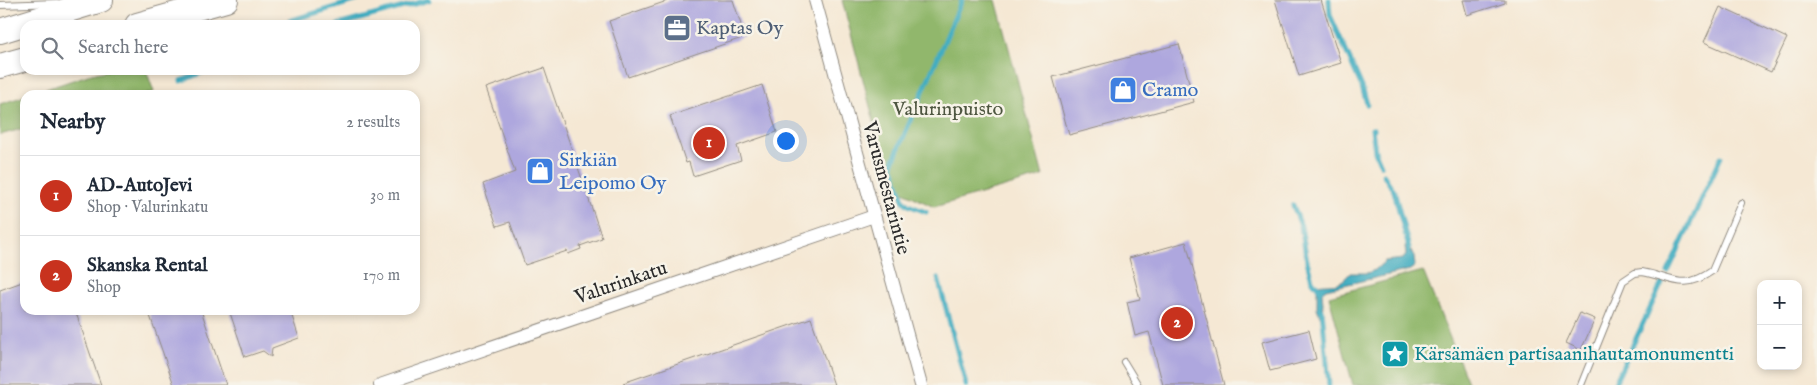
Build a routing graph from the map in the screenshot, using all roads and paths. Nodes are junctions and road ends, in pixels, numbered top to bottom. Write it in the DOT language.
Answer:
graph roads {
  1 [pos="226,0"];
  2 [pos="815,0"];
  3 [pos="97,1"];
  4 [pos="0,5"];
  5 [pos="36,20"];
  6 [pos="156,20"];
  7 [pos="20,25"];
  8 [pos="0,31"];
  9 [pos="20,60"];
  10 [pos="0,66"];
  11 [pos="1742,203"];
  12 [pos="874,216"];
  13 [pos="1124,362"];
  14 [pos="380,385"];
  15 [pos="921,385"];
  16 [pos="1138,385"];
  17 [pos="1581,385"];
  1 -- 6 [label="highway"];
  2 -- 12 [label="street, Varusmestarintie"];
  3 -- 4 [label="lane"];
  3 -- 5 [label="highway"];
  7 -- 8 [label="highway"];
  9 -- 10 [label="highway"];
  11 -- 17 [label="lane"];
  12 -- 14 [label="street, Valurinkatu"];
  12 -- 15 [label="street, Varusmestarintie"];
  13 -- 16 [label="lane"];
}
